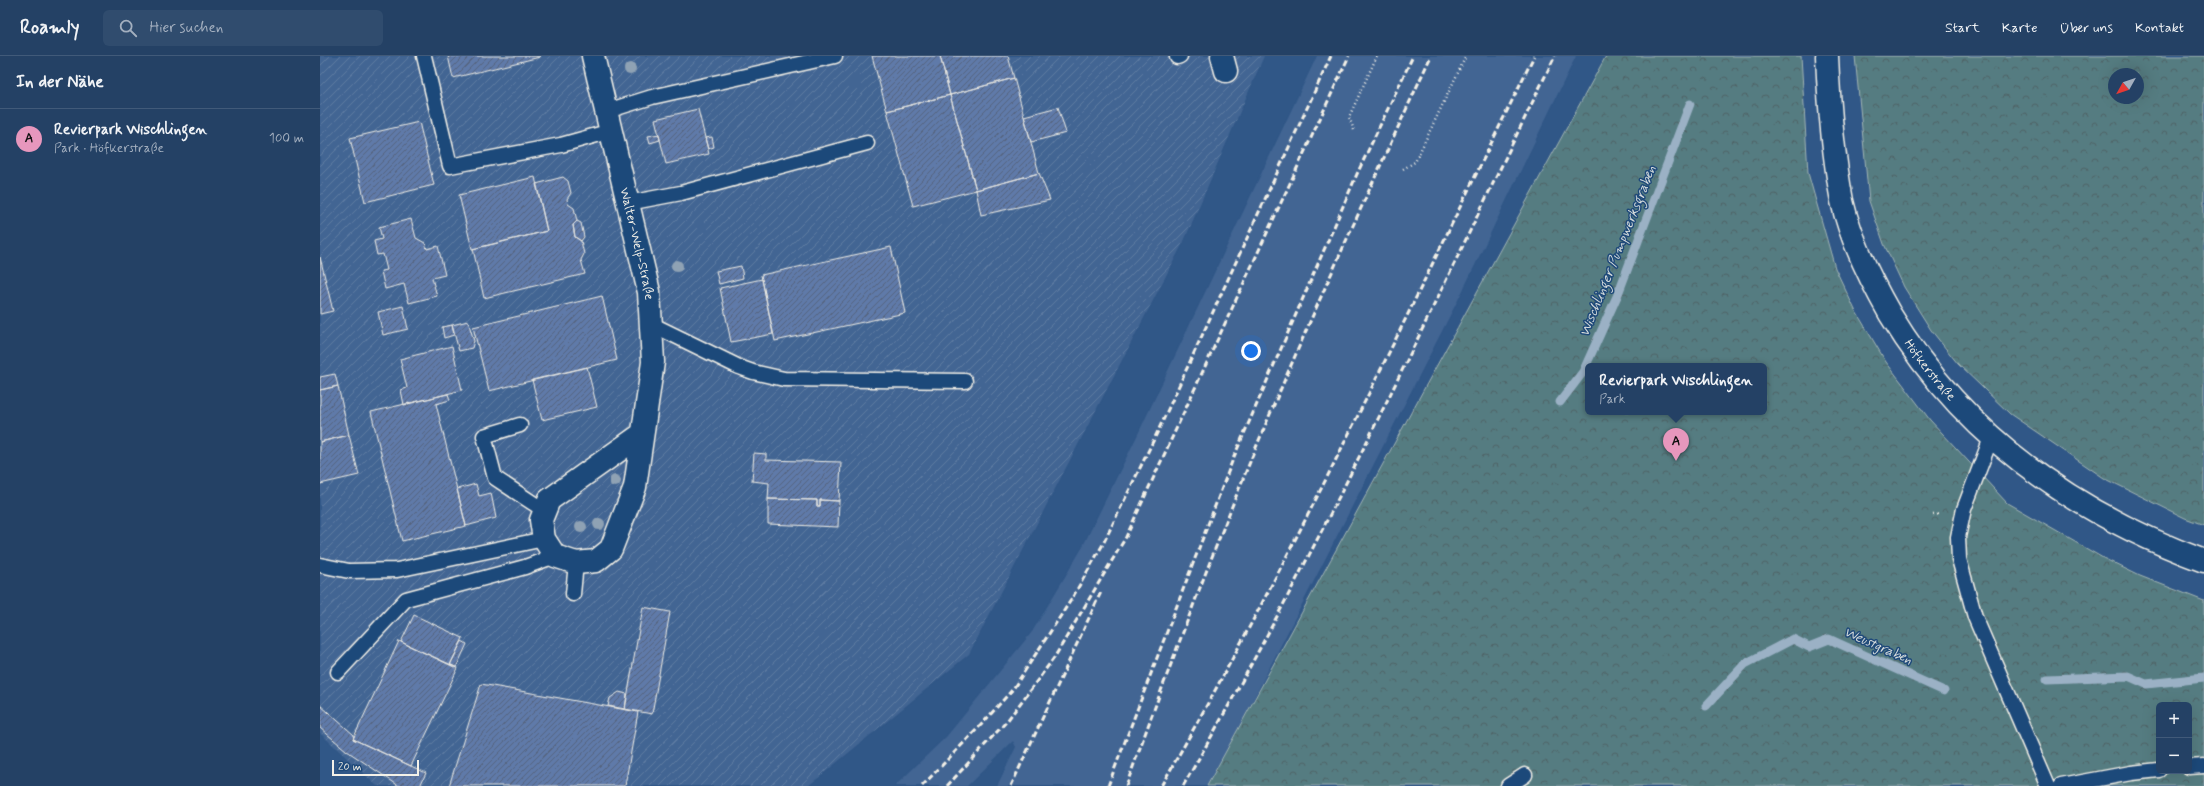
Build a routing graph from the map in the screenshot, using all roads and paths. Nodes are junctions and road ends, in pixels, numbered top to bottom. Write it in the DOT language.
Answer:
graph roads {
  1 [pos="424,56"];
  2 [pos="594,56"];
  3 [pos="835,56"];
  4 [pos="1377,56"];
  5 [pos="1466,56"];
  6 [pos="1826,56"];
  7 [pos="609,121"];
  8 [pos="1354,130"];
  9 [pos="867,143"];
  10 [pos="1404,169"];
  11 [pos="628,204"];
  12 [pos="651,324"];
  13 [pos="965,381"];
  14 [pos="520,425"];
  15 [pos="642,434"];
  16 [pos="1991,438"];
  17 [pos="545,511"];
  18 [pos="550,548"];
  19 [pos="2204,561"];
  20 [pos="576,564"];
  21 [pos="320,565"];
  22 [pos="573,594"];
  23 [pos="338,672"];
  24 [pos="2204,766"];
  25 [pos="2192,767"];
  26 [pos="2156,770"];
  27 [pos="1524,776"];
  28 [pos="1508,786"];
  29 [pos="2048,786"];
  30 [pos="2061,786"];
  1 -- 7 [label="lane"];
  2 -- 7 [label="street, Walter-Welp-Straße"];
  3 -- 7 [label="lane"];
  4 -- 8 [label="path"];
  5 -- 10 [label="path"];
  6 -- 16 [label="street, Höfkerstraße"];
  7 -- 11 [label="street, Walter-Welp-Straße"];
  9 -- 11 [label="lane"];
  11 -- 12 [label="street, Walter-Welp-Straße"];
  12 -- 13 [label="lane"];
  12 -- 15 [label="street, Walter-Welp-Straße"];
  14 -- 17 [label="lane"];
  15 -- 17 [label="street"];
  15 -- 20 [label="street, Walter-Welp-Straße"];
  16 -- 19 [label="street, Höfkerstraße"];
  16 -- 29 [label="lane"];
  17 -- 18 [label="street"];
  18 -- 20 [label="street, Walter-Welp-Straße"];
  18 -- 21 [label="lane"];
  18 -- 23 [label="lane"];
  20 -- 22 [label="lane"];
  24 -- 25 [label="lane"];
  26 -- 30 [label="lane"];
  27 -- 28 [label="lane"];
}
